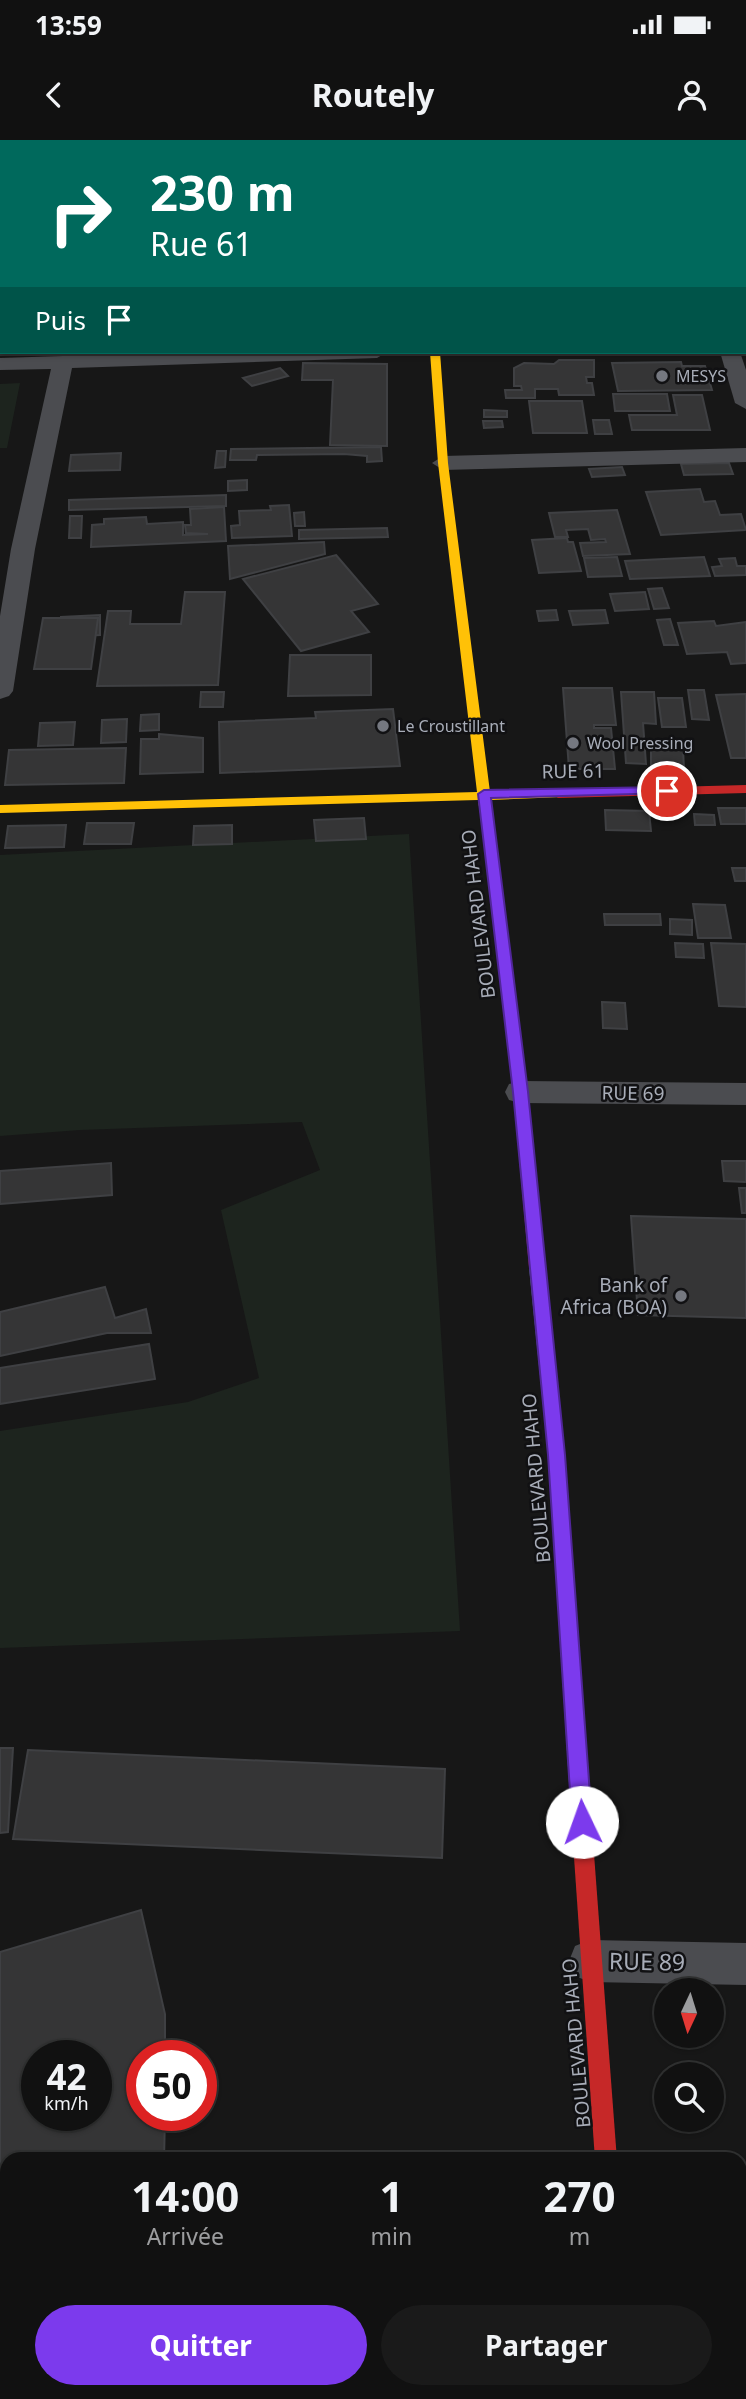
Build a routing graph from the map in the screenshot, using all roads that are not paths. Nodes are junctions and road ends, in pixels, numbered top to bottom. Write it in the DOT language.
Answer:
graph roads {
  1 [pos="320,354"];
  2 [pos="435,354"];
  3 [pos="731,354"];
  4 [pos="63,363"];
  5 [pos="0,364"];
  6 [pos="746,403"];
  7 [pos="746,455"];
  8 [pos="443,463"];
  9 [pos="11,549"];
  10 [pos="0,691"];
  11 [pos="746,789"];
  12 [pos="484,794"];
  13 [pos="0,809"];
  14 [pos="520,1092"];
  15 [pos="746,1094"];
  16 [pos="590,1961"];
  17 [pos="746,1964"];
  18 [pos="606,2152"];
  1 -- 4 [label="street"];
  2 -- 8 [label="main road, BOULEVARD HAHO"];
  3 -- 6 [label="street"];
  4 -- 5 [label="street"];
  4 -- 9 [label="street"];
  7 -- 8 [label="street"];
  8 -- 12 [label="main road, BOULEVARD HAHO"];
  9 -- 10 [label="street"];
  11 -- 12 [label="main road, RUE 61"];
  12 -- 13 [label="main road, RUE 61"];
  12 -- 14 [label="main road, BOULEVARD HAHO"];
  14 -- 15 [label="street, RUE 69"];
  14 -- 16 [label="main road, BOULEVARD HAHO"];
  16 -- 17 [label="street, RUE 89"];
  16 -- 18 [label="main road, BOULEVARD HAHO"];
}
